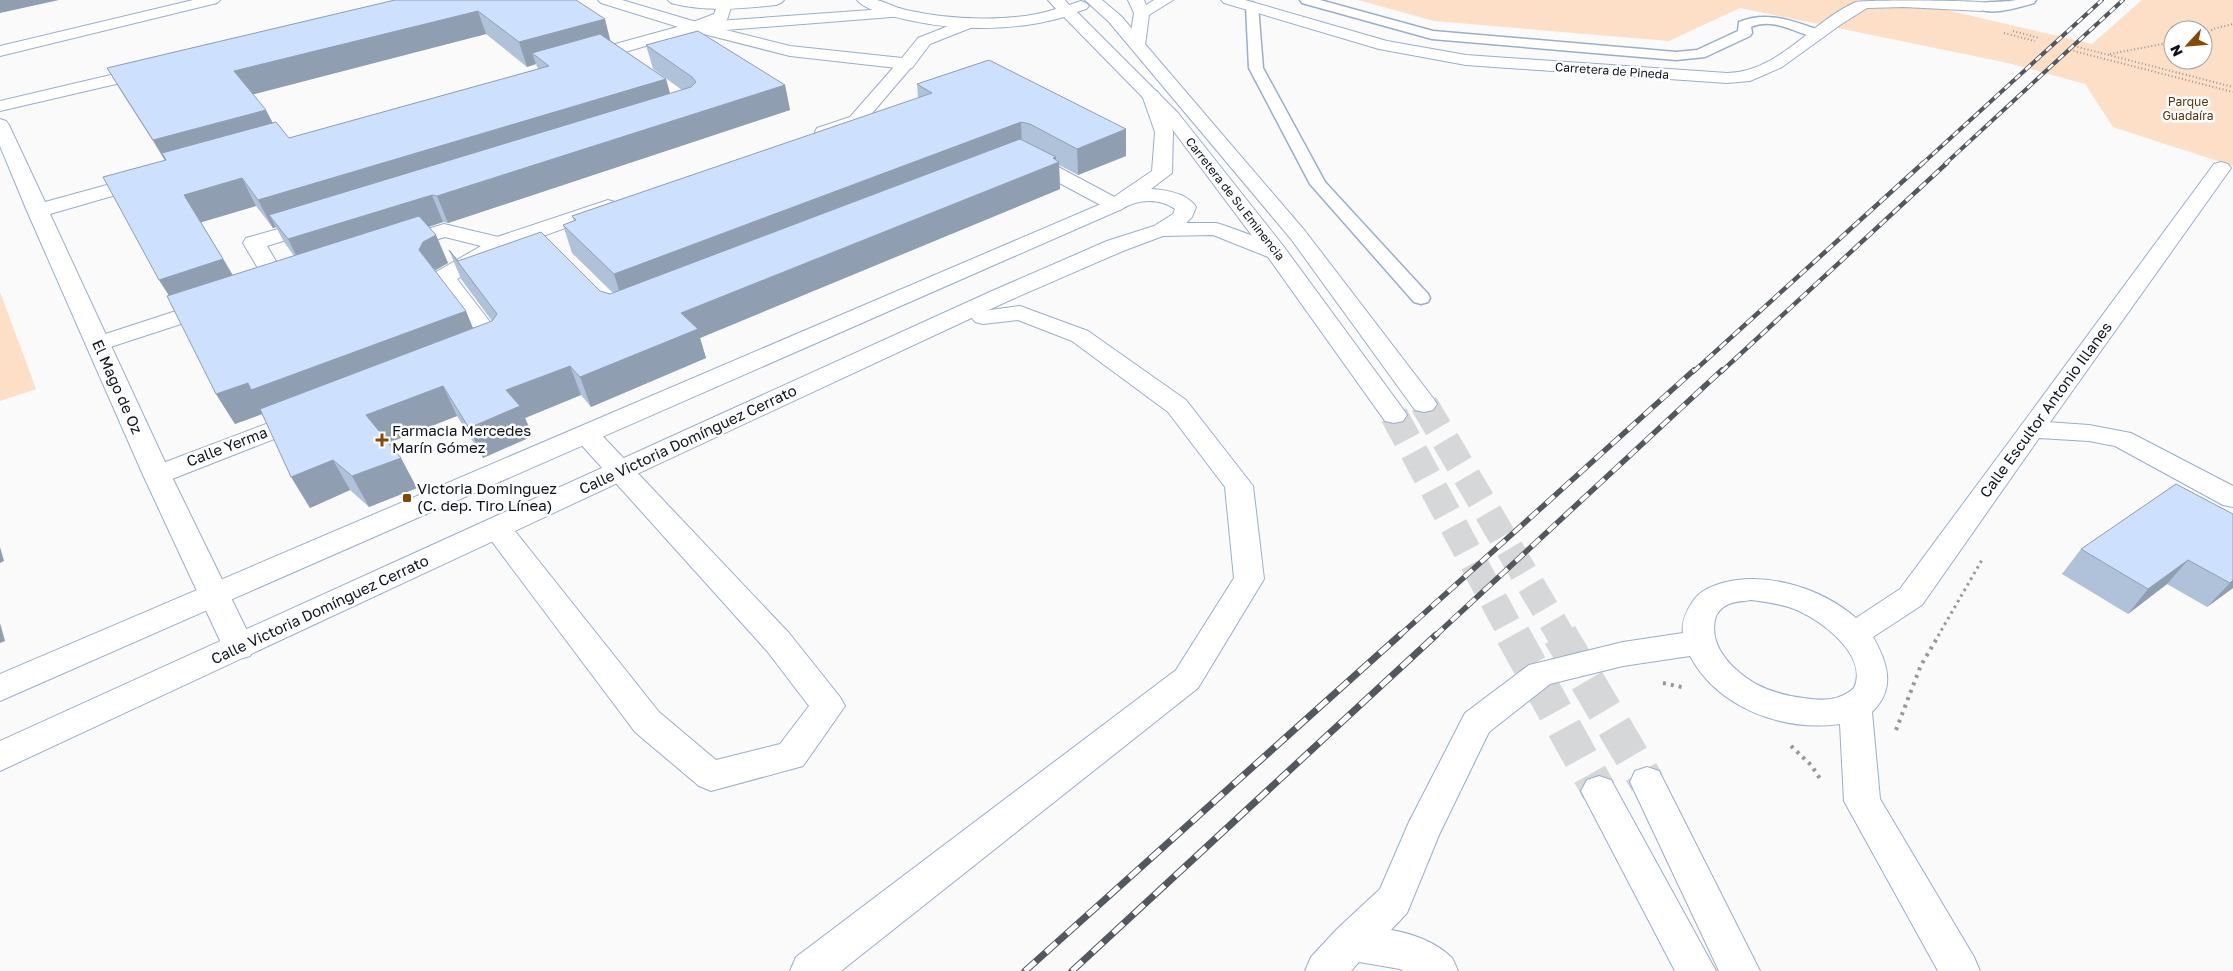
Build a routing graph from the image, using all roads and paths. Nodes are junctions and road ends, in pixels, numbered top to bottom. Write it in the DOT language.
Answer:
graph roads {
  1 [pos="148,0"];
  2 [pos="212,0"];
  3 [pos="606,0"];
  4 [pos="676,0"];
  5 [pos="776,0"];
  6 [pos="865,0"];
  7 [pos="1165,0"];
  8 [pos="1229,0"];
  9 [pos="1306,0"];
  10 [pos="2030,0"];
  11 [pos="1097,1"];
  12 [pos="1986,3"];
  13 [pos="724,4"];
  14 [pos="1062,5"];
  15 [pos="1252,6"];
  16 [pos="1139,7"];
  17 [pos="111,8"];
  18 [pos="906,14"];
  19 [pos="972,22"];
  20 [pos="2233,24"];
  21 [pos="694,27"];
  22 [pos="2213,30"];
  23 [pos="1817,34"];
  24 [pos="924,41"];
  25 [pos="2163,44"];
  26 [pos="1137,45"];
  27 [pos="2074,46"];
  28 [pos="2070,50"];
  29 [pos="0,51"];
  30 [pos="612,51"];
  31 [pos="2107,55"];
  32 [pos="628,62"];
  33 [pos="564,64"];
  34 [pos="906,64"];
  35 [pos="164,67"];
  36 [pos="2233,87"];
  37 [pos="2233,92"];
  38 [pos="1151,95"];
  39 [pos="0,106"];
  40 [pos="0,125"];
  41 [pos="809,138"];
  42 [pos="1005,163"];
  43 [pos="2221,168"];
  44 [pos="162,176"];
  45 [pos="630,199"];
  46 [pos="1122,200"];
  47 [pos="37,211"];
  48 [pos="330,220"];
  49 [pos="1161,230"];
  50 [pos="499,244"];
  51 [pos="380,252"];
  52 [pos="1276,252"];
  53 [pos="279,285"];
  54 [pos="1421,298"];
  55 [pos="234,300"];
  56 [pos="982,317"];
  57 [pos="98,344"];
  58 [pos="459,358"];
  59 [pos="1424,404"];
  60 [pos="330,407"];
  61 [pos="1394,414"];
  62 [pos="2032,429"];
  63 [pos="586,434"];
  64 [pos="618,472"];
  65 [pos="157,475"];
  66 [pos="2233,498"];
  67 [pos="497,528"];
  68 [pos="214,595"];
  69 [pos="1854,634"];
  70 [pos="1700,642"];
  71 [pos="239,647"];
  72 [pos="0,688"];
  73 [pos="1855,707"];
  74 [pos="0,757"];
  75 [pos="1647,782"];
  76 [pos="1599,791"];
  77 [pos="1351,942"];
  78 [pos="810,971"];
  79 [pos="1325,971"];
  80 [pos="1438,971"];
  81 [pos="1696,971"];
  82 [pos="1740,971"];
  83 [pos="1960,971"];
  1 -- 17 [label="street"];
  2 -- 29 [label="street"];
  3 -- 21 [label="street"];
  4 -- 13 [label="street"];
  5 -- 13 [label="street"];
  6 -- 18 [label="street"];
  7 -- 16 [label="street"];
  8 -- 15 [label="street, Carretera de Pineda"];
  9 -- 23 [label="lane"];
  10 -- 12 [label="lane, Carretera de Pineda"];
  11 -- 14 [label="street"];
  11 -- 26 [label="street, Carretera de Su Eminencia"];
  12 -- 23 [label="street, Carretera de Pineda"];
  13 -- 21 [label="street"];
  14 -- 19 [label="street"];
  14 -- 38 [label="street, Carretera de Su Eminencia"];
  15 -- 23 [label="street, Carretera de Pineda"];
  15 -- 54 [label="lane"];
  16 -- 26 [label="street"];
  18 -- 19 [label="street"];
  18 -- 21 [label="street"];
  18 -- 24 [label="street"];
  19 -- 24 [label="street"];
  20 -- 22 [label="path"];
  21 -- 30 [label="street"];
  21 -- 34 [label="street"];
  24 -- 34 [label="street"];
  25 -- 31 [label="path"];
  26 -- 59 [label="street, Carretera de Su Eminencia"];
  27 -- 31 [label="path"];
  28 -- 37 [label="path"];
  30 -- 32 [label="street"];
  30 -- 33 [label="street"];
  31 -- 36 [label="path"];
  34 -- 41 [label="street"];
  35 -- 39 [label="street"];
  38 -- 46 [label="street"];
  38 -- 52 [label="street, Carretera de Su Eminencia"];
  40 -- 47 [label="street, El Mago de Oz"];
  42 -- 46 [label="street"];
  43 -- 62 [label="street, Calle Escultor Antonio Illanes"];
  44 -- 47 [label="street"];
  45 -- 50 [label="street"];
  46 -- 49 [label="street"];
  46 -- 63 [label="street"];
  47 -- 57 [label="street, El Mago de Oz"];
  48 -- 53 [label="street"];
  49 -- 52 [label="street, Calle Victoria Domínguez Cerrato"];
  49 -- 64 [label="street, Calle Victoria Domínguez Cerrato"];
  50 -- 51 [label="street"];
  50 -- 58 [label="street"];
  52 -- 61 [label="street, Carretera de Su Eminencia"];
  55 -- 57 [label="street"];
  56 -- 78 [label="street"];
  57 -- 65 [label="street, El Mago de Oz"];
  60 -- 65 [label="street, Calle Yerma"];
  62 -- 66 [label="street"];
  62 -- 69 [label="street, Calle Escultor Antonio Illanes"];
  63 -- 64 [label="street"];
  63 -- 68 [label="street"];
  64 -- 67 [label="street, Calle Victoria Domínguez Cerrato"];
  64 -- 67 [label="street"];
  65 -- 68 [label="street, El Mago de Oz"];
  67 -- 71 [label="street, Calle Victoria Domínguez Cerrato"];
  68 -- 71 [label="street, El Mago de Oz"];
  68 -- 72 [label="street"];
  69 -- 70 [label="street"];
  69 -- 73 [label="street"];
  70 -- 73 [label="street"];
  70 -- 77 [label="street"];
  71 -- 74 [label="street, Calle Victoria Domínguez Cerrato"];
  73 -- 83 [label="street"];
  75 -- 82 [label="street"];
  76 -- 81 [label="street"];
  77 -- 79 [label="street"];
  77 -- 80 [label="street"];
}
